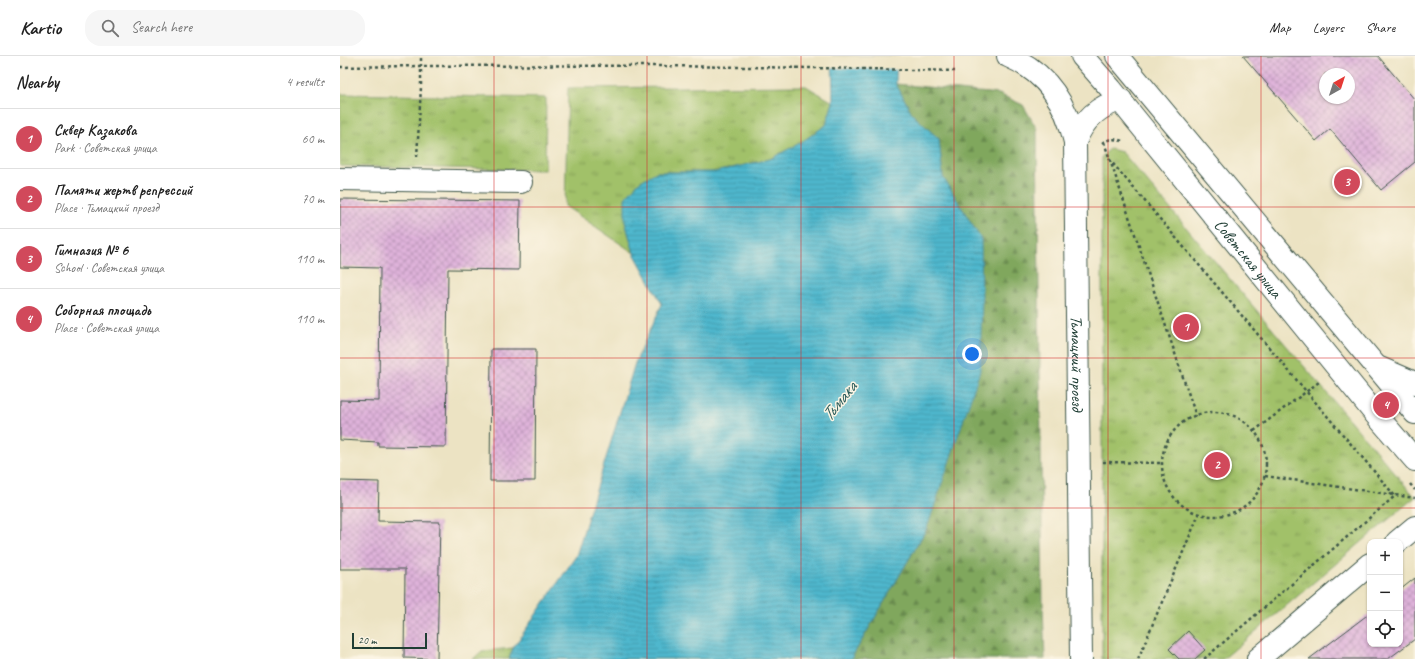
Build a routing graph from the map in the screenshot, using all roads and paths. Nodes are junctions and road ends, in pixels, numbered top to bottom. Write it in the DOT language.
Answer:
graph roads {
  1 [pos="421,56"];
  2 [pos="1008,56"];
  3 [pos="1082,56"];
  4 [pos="1117,56"];
  5 [pos="421,65"];
  6 [pos="340,67"];
  7 [pos="956,71"];
  8 [pos="1120,100"];
  9 [pos="1074,142"];
  10 [pos="1104,142"];
  11 [pos="1109,159"];
  12 [pos="340,180"];
  13 [pos="416,181"];
  14 [pos="521,182"];
  15 [pos="1376,365"];
  16 [pos="1324,378"];
  17 [pos="1415,383"];
  18 [pos="1307,391"];
  19 [pos="1415,413"];
  20 [pos="1196,416"];
  21 [pos="1254,431"];
  22 [pos="1415,460"];
  23 [pos="1102,462"];
  24 [pos="1162,462"];
  25 [pos="1265,476"];
  26 [pos="1395,496"];
  27 [pos="1415,498"];
  28 [pos="1199,514"];
  29 [pos="1415,526"];
  30 [pos="1400,539"];
  31 [pos="1367,567"];
  32 [pos="1081,659"];
  33 [pos="1138,659"];
  34 [pos="1204,659"];
  35 [pos="1258,659"];
  1 -- 5 [label="path"];
  2 -- 9 [label="main road, Тьмацкий проезд"];
  3 -- 8 [label="main road, Советская улица"];
  4 -- 15 [label="main road, Советская улица"];
  5 -- 6 [label="path"];
  5 -- 7 [label="path"];
  5 -- 13 [label="path"];
  8 -- 9 [label="main road"];
  8 -- 22 [label="main road, Советская улица"];
  9 -- 32 [label="main road, Тьмацкий проезд"];
  10 -- 11 [label="path"];
  11 -- 18 [label="path"];
  11 -- 20 [label="path"];
  12 -- 13 [label="main road"];
  13 -- 14 [label="main road"];
  15 -- 17 [label="main road"];
  15 -- 19 [label="main road, Советская улица"];
  16 -- 18 [label="path"];
  18 -- 21 [label="path"];
  18 -- 26 [label="path"];
  20 -- 21 [label="path"];
  20 -- 24 [label="path"];
  21 -- 25 [label="path"];
  23 -- 24 [label="path"];
  24 -- 28 [label="path"];
  25 -- 26 [label="path"];
  25 -- 28 [label="path"];
  26 -- 27 [label="path"];
  26 -- 34 [label="path"];
  28 -- 33 [label="path"];
  29 -- 30 [label="main road"];
  31 -- 35 [label="main road"];
}
